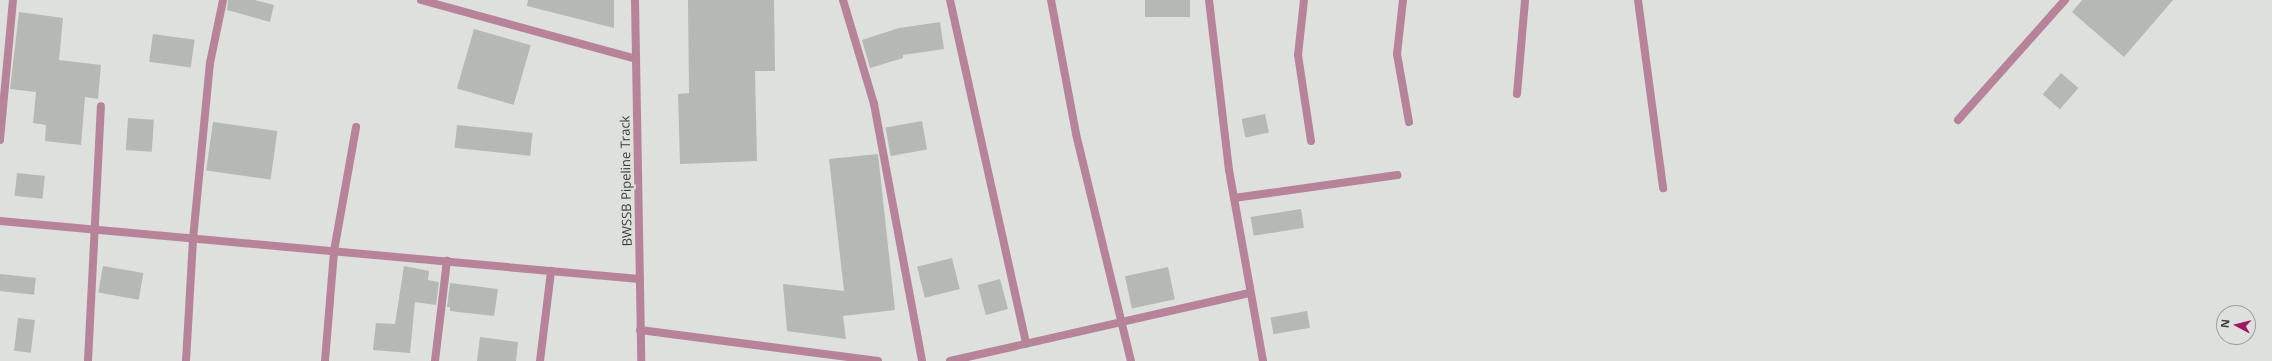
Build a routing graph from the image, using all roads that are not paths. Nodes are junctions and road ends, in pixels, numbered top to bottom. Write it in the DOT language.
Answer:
graph roads {
  1 [pos="13,0"];
  2 [pos="223,0"];
  3 [pos="421,0"];
  4 [pos="635,0"];
  5 [pos="843,0"];
  6 [pos="950,0"];
  7 [pos="1050,0"];
  8 [pos="1209,0"];
  9 [pos="1304,0"];
  10 [pos="1403,0"];
  11 [pos="1524,0"];
  12 [pos="1638,0"];
  13 [pos="2065,0"];
  14 [pos="636,60"];
  15 [pos="1517,94"];
  16 [pos="101,106"];
  17 [pos="1958,120"];
  18 [pos="1409,122"];
  19 [pos="356,127"];
  20 [pos="0,140"];
  21 [pos="1311,141"];
  22 [pos="1396,175"];
  23 [pos="1663,188"];
  24 [pos="1234,198"];
  25 [pos="0,221"];
  26 [pos="94,230"];
  27 [pos="193,239"];
  28 [pos="334,252"];
  29 [pos="447,262"];
  30 [pos="551,271"];
  31 [pos="639,279"];
  32 [pos="1250,293"];
  33 [pos="1121,321"];
  34 [pos="640,330"];
  35 [pos="1026,344"];
  36 [pos="88,361"];
  37 [pos="186,361"];
  38 [pos="325,361"];
  39 [pos="435,361"];
  40 [pos="540,361"];
  41 [pos="640,361"];
  42 [pos="878,361"];
  43 [pos="922,361"];
  44 [pos="950,361"];
  45 [pos="1131,361"];
  46 [pos="1263,361"];
  1 -- 20 [label="street"];
  2 -- 27 [label="street"];
  3 -- 14 [label="street"];
  4 -- 14 [label="street, BWSSB Pipeline Track"];
  5 -- 43 [label="street"];
  6 -- 35 [label="street"];
  7 -- 33 [label="street"];
  8 -- 24 [label="street"];
  9 -- 21 [label="street"];
  10 -- 18 [label="street"];
  11 -- 15 [label="street"];
  12 -- 23 [label="street"];
  13 -- 17 [label="street"];
  14 -- 31 [label="street, BWSSB Pipeline Track"];
  16 -- 26 [label="street"];
  19 -- 28 [label="street"];
  22 -- 24 [label="street"];
  24 -- 32 [label="street"];
  25 -- 26 [label="street"];
  26 -- 27 [label="street"];
  26 -- 36 [label="street"];
  27 -- 28 [label="street"];
  27 -- 37 [label="street"];
  28 -- 29 [label="street"];
  28 -- 38 [label="street"];
  29 -- 30 [label="street"];
  29 -- 39 [label="street"];
  30 -- 31 [label="street"];
  30 -- 40 [label="street"];
  31 -- 34 [label="street, BWSSB Pipeline Track"];
  32 -- 33 [label="street"];
  32 -- 46 [label="street"];
  33 -- 35 [label="street"];
  33 -- 45 [label="street"];
  34 -- 41 [label="street, BWSSB Pipeline Track"];
  34 -- 42 [label="street"];
  35 -- 44 [label="street"];
}
